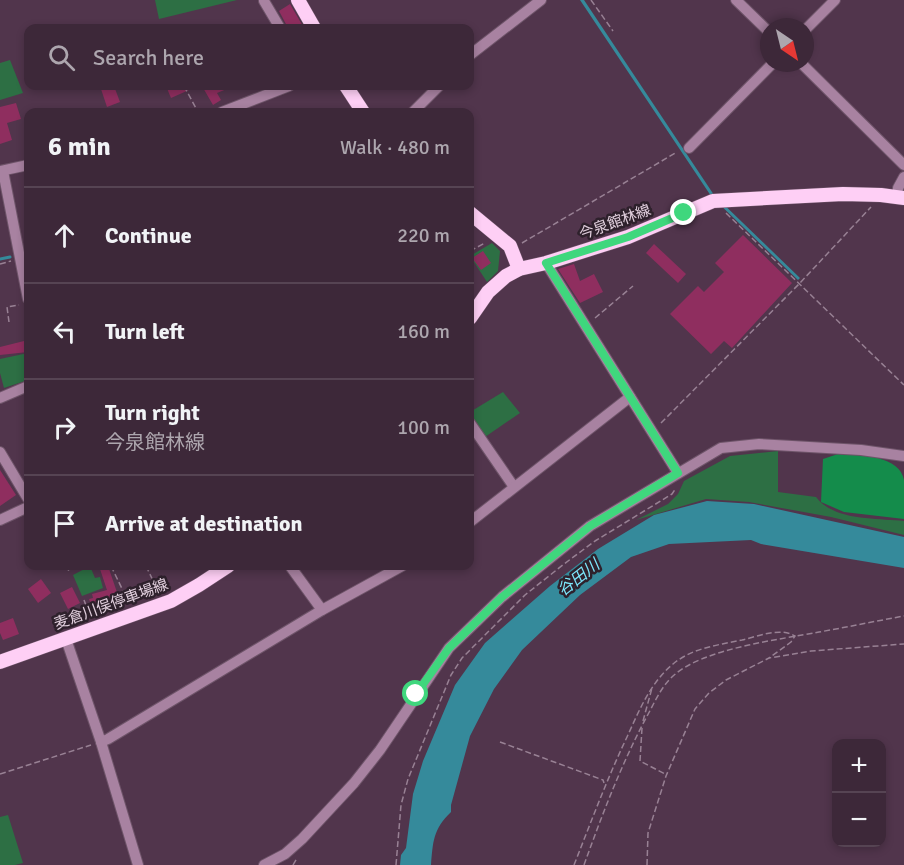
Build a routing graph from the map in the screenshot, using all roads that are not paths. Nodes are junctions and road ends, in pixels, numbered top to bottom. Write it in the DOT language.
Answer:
graph roads {
  1 [pos="298,0"];
  2 [pos="541,0"];
  3 [pos="736,0"];
  4 [pos="835,0"];
  5 [pos="264,1"];
  6 [pos="814,21"];
  7 [pos="760,23"];
  8 [pos="278,24"];
  9 [pos="312,24"];
  10 [pos="474,52"];
  11 [pos="764,72"];
  12 [pos="810,72"];
  13 [pos="279,90"];
  14 [pos="349,90"];
  15 [pos="435,90"];
  16 [pos="232,108"];
  17 [pos="360,108"];
  18 [pos="417,108"];
  19 [pos="689,148"];
  20 [pos="904,165"];
  21 [pos="24,166"];
  22 [pos="1,171"];
  23 [pos="904,177"];
  24 [pos="901,197"];
  25 [pos="474,216"];
  26 [pos="546,263"];
  27 [pos="519,269"];
  28 [pos="24,280"];
  29 [pos="474,312"];
  30 [pos="24,388"];
  31 [pos="630,397"];
  32 [pos="0,398"];
  33 [pos="474,429"];
  34 [pos="0,452"];
  35 [pos="904,456"];
  36 [pos="678,473"];
  37 [pos="514,487"];
  38 [pos="24,492"];
  39 [pos="24,509"];
  40 [pos="474,519"];
  41 [pos="0,520"];
  42 [pos="222,570"];
  43 [pos="293,570"];
  44 [pos="395,570"];
  45 [pos="322,610"];
  46 [pos="66,639"];
  47 [pos="0,662"];
  48 [pos="101,742"];
  49 [pos="138,865"];
  50 [pos="264,865"];
  1 -- 9 [label="main road"];
  2 -- 10 [label="street"];
  3 -- 7 [label="street"];
  4 -- 6 [label="street"];
  5 -- 8 [label="street"];
  11 -- 19 [label="street"];
  12 -- 20 [label="street"];
  13 -- 16 [label="street"];
  14 -- 17 [label="main road"];
  15 -- 18 [label="street"];
  21 -- 22 [label="street"];
  22 -- 28 [label="street"];
  23 -- 24 [label="street"];
  24 -- 26 [label="main road, 今泉館林線"];
  25 -- 27 [label="main road"];
  26 -- 27 [label="main road, 今泉館林線"];
  26 -- 31 [label="street"];
  27 -- 29 [label="main road"];
  30 -- 32 [label="street"];
  31 -- 36 [label="street"];
  31 -- 37 [label="street"];
  33 -- 37 [label="street"];
  34 -- 38 [label="street"];
  35 -- 36 [label="street"];
  36 -- 50 [label="street"];
  37 -- 40 [label="street"];
  39 -- 41 [label="street"];
  42 -- 46 [label="main road, 麦倉川俣停車場線"];
  43 -- 45 [label="street"];
  44 -- 45 [label="street"];
  45 -- 48 [label="street"];
  46 -- 47 [label="main road, 麦倉川俣停車場線"];
  46 -- 48 [label="street"];
  48 -- 49 [label="street"];
}
